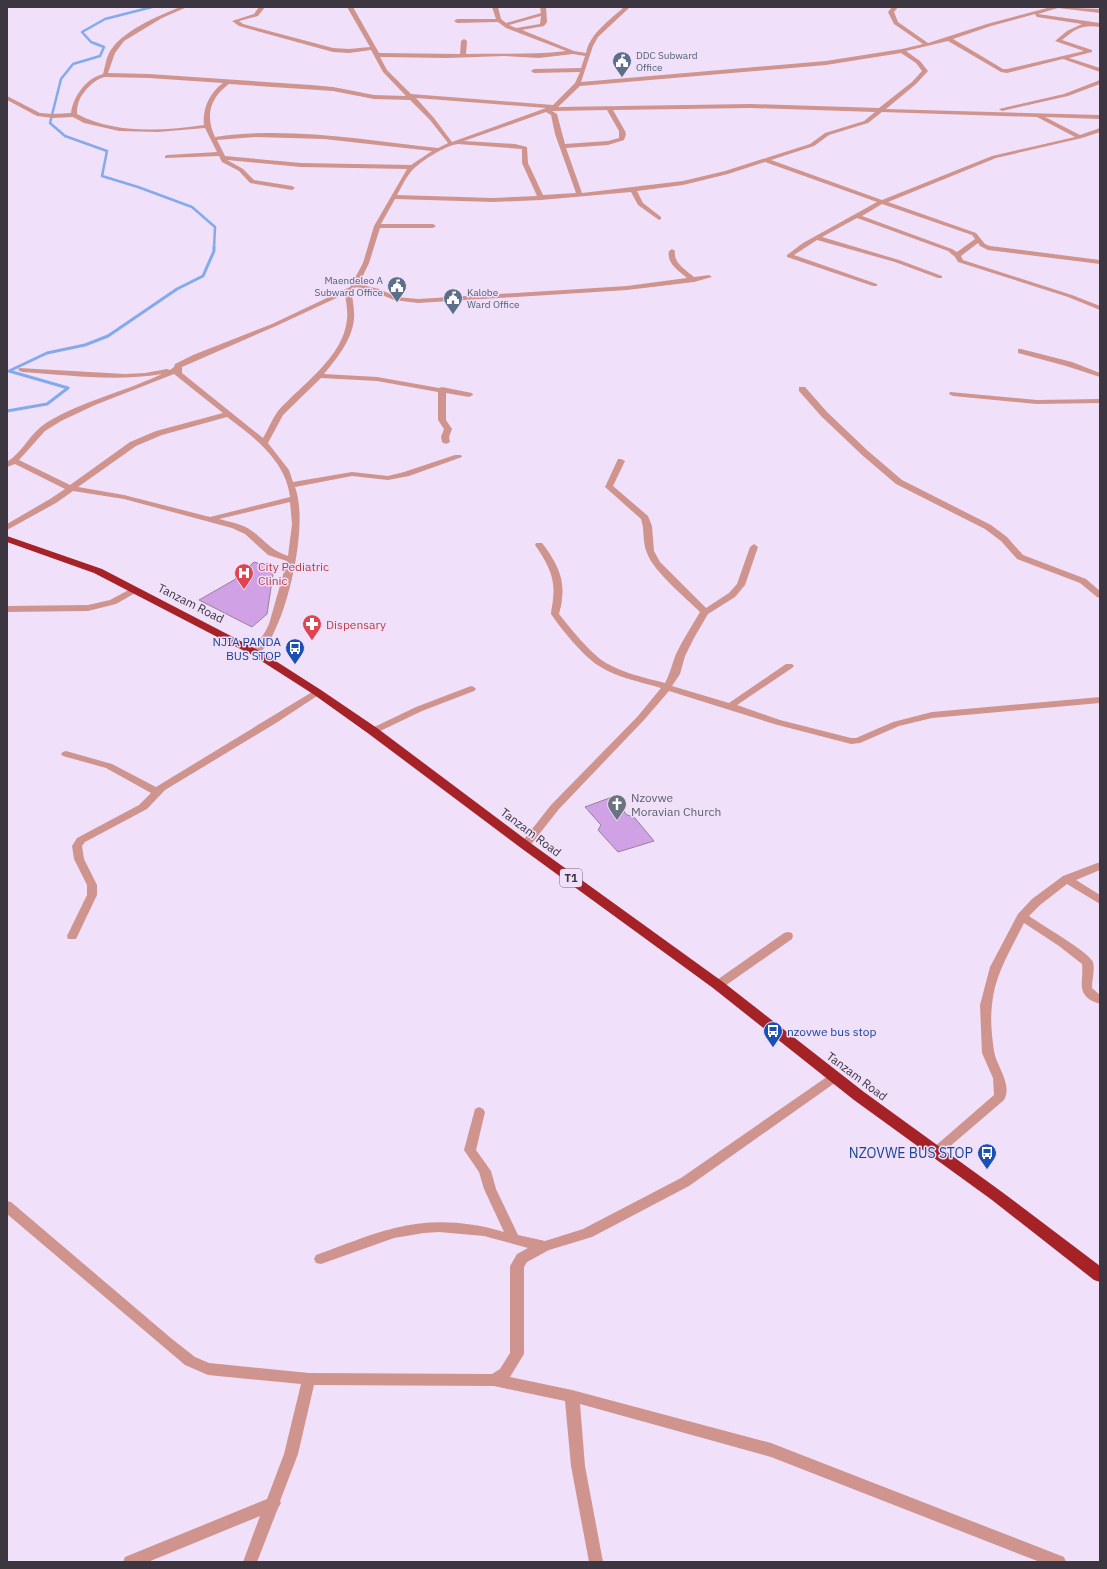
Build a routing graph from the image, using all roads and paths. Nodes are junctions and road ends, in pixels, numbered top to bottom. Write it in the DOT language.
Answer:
graph roads {
  1 [pos="184,7"];
  2 [pos="262,7"];
  3 [pos="350,7"];
  4 [pos="495,7"];
  5 [pos="543,7"];
  6 [pos="627,7"];
  7 [pos="894,7"];
  8 [pos="1058,7"];
  9 [pos="1100,11"];
  10 [pos="543,14"];
  11 [pos="1034,14"];
  12 [pos="499,20"];
  13 [pos="457,21"];
  14 [pos="1087,23"];
  15 [pos="505,25"];
  16 [pos="1100,25"];
  17 [pos="515,30"];
  18 [pos="949,39"];
  19 [pos="464,41"];
  20 [pos="928,45"];
  21 [pos="373,48"];
  22 [pos="902,51"];
  23 [pos="573,52"];
  24 [pos="463,55"];
  25 [pos="588,55"];
  26 [pos="378,56"];
  27 [pos="1065,58"];
  28 [pos="583,70"];
  29 [pos="1100,70"];
  30 [pos="534,71"];
  31 [pos="105,75"];
  32 [pos="228,82"];
  33 [pos="1100,82"];
  34 [pos="578,84"];
  35 [pos="412,97"];
  36 [pos="7,98"];
  37 [pos="609,108"];
  38 [pos="552,109"];
  39 [pos="882,109"];
  40 [pos="988,113"];
  41 [pos="1034,114"];
  42 [pos="74,115"];
  43 [pos="1100,117"];
  44 [pos="206,126"];
  45 [pos="1100,130"];
  46 [pos="1080,137"];
  47 [pos="212,139"];
  48 [pos="454,144"];
  49 [pos="563,146"];
  50 [pos="438,150"];
  51 [pos="221,156"];
  52 [pos="167,157"];
  53 [pos="764,160"];
  54 [pos="412,167"];
  55 [pos="292,188"];
  56 [pos="633,190"];
  57 [pos="580,195"];
  58 [pos="393,196"];
  59 [pos="542,198"];
  60 [pos="882,202"];
  61 [pos="856,216"];
  62 [pos="659,218"];
  63 [pos="377,226"];
  64 [pos="433,226"];
  65 [pos="817,238"];
  66 [pos="979,239"];
  67 [pos="672,251"];
  68 [pos="958,256"];
  69 [pos="1100,262"];
  70 [pos="709,277"];
  71 [pos="940,277"];
  72 [pos="694,280"];
  73 [pos="355,285"];
  74 [pos="875,285"];
  75 [pos="348,290"];
  76 [pos="1100,308"];
  77 [pos="1021,352"];
  78 [pos="177,369"];
  79 [pos="22,370"];
  80 [pos="1100,374"];
  81 [pos="319,376"];
  82 [pos="802,389"];
  83 [pos="442,390"];
  84 [pos="469,394"];
  85 [pos="953,394"];
  86 [pos="1100,401"];
  87 [pos="228,414"];
  88 [pos="265,442"];
  89 [pos="446,442"];
  90 [pos="458,457"];
  91 [pos="621,461"];
  92 [pos="11,463"];
  93 [pos="292,485"];
  94 [pos="70,488"];
  95 [pos="295,498"];
  96 [pos="209,519"];
  97 [pos="7,527"];
  98 [pos="7,539"];
  99 [pos="539,545"];
  100 [pos="754,547"];
  101 [pos="291,560"];
  102 [pos="134,590"];
  103 [pos="1100,596"];
  104 [pos="7,609"];
  105 [pos="705,612"];
  106 [pos="256,652"];
  107 [pos="789,666"];
  108 [pos="667,687"];
  109 [pos="472,689"];
  110 [pos="317,692"];
  111 [pos="1100,700"];
  112 [pos="730,706"];
  113 [pos="373,731"];
  114 [pos="66,754"];
  115 [pos="157,792"];
  116 [pos="525,845"];
  117 [pos="1100,866"];
  118 [pos="1067,879"];
  119 [pos="1100,900"];
  120 [pos="1022,917"];
  121 [pos="72,936"];
  122 [pos="788,936"];
  123 [pos="718,985"];
  124 [pos="1100,1000"];
  125 [pos="834,1077"];
  126 [pos="479,1112"];
  127 [pos="937,1151"];
  128 [pos="9,1211"];
  129 [pos="514,1240"];
  130 [pos="545,1246"];
  131 [pos="321,1258"];
  132 [pos="1100,1275"];
  133 [pos="309,1379"];
  134 [pos="494,1380"];
  135 [pos="572,1396"];
  136 [pos="274,1502"];
  137 [pos="130,1562"];
  138 [pos="250,1562"];
  139 [pos="596,1562"];
  140 [pos="1059,1562"];
  1 -- 31 [label="street"];
  2 -- 21 [label="street"];
  3 -- 21 [label="street"];
  4 -- 12 [label="street"];
  5 -- 10 [label="street"];
  6 -- 25 [label="street"];
  7 -- 20 [label="street"];
  8 -- 9 [label="street"];
  8 -- 11 [label="street"];
  10 -- 15 [label="street"];
  10 -- 17 [label="street"];
  11 -- 14 [label="street"];
  11 -- 18 [label="street"];
  12 -- 13 [label="street"];
  12 -- 15 [label="street"];
  14 -- 16 [label="street"];
  14 -- 27 [label="street"];
  15 -- 17 [label="street"];
  17 -- 23 [label="street"];
  18 -- 20 [label="street"];
  18 -- 27 [label="street"];
  19 -- 24 [label="street"];
  20 -- 22 [label="street"];
  21 -- 26 [label="street"];
  22 -- 34 [label="street"];
  22 -- 39 [label="street"];
  23 -- 24 [label="street"];
  23 -- 25 [label="street"];
  24 -- 26 [label="street"];
  25 -- 28 [label="street"];
  26 -- 35 [label="street"];
  27 -- 29 [label="street"];
  28 -- 30 [label="street"];
  28 -- 34 [label="street"];
  31 -- 32 [label="street"];
  31 -- 42 [label="street"];
  32 -- 35 [label="street"];
  32 -- 44 [label="street"];
  33 -- 40 [label="street"];
  34 -- 38 [label="street"];
  35 -- 38 [label="street"];
  35 -- 48 [label="street"];
  36 -- 42 [label="street"];
  37 -- 38 [label="street"];
  37 -- 39 [label="street"];
  37 -- 49 [label="street"];
  38 -- 48 [label="street"];
  38 -- 49 [label="street"];
  39 -- 40 [label="street"];
  39 -- 53 [label="street"];
  40 -- 41 [label="street"];
  41 -- 43 [label="street"];
  41 -- 46 [label="street"];
  42 -- 44 [label="street"];
  44 -- 47 [label="street"];
  45 -- 46 [label="street"];
  46 -- 60 [label="street"];
  47 -- 50 [label="street"];
  47 -- 51 [label="street"];
  48 -- 50 [label="street"];
  48 -- 59 [label="street"];
  49 -- 57 [label="street"];
  50 -- 54 [label="street"];
  51 -- 52 [label="street"];
  51 -- 54 [label="street"];
  51 -- 55 [label="street"];
  53 -- 56 [label="street"];
  53 -- 60 [label="street"];
  54 -- 58 [label="street"];
  56 -- 57 [label="street"];
  56 -- 62 [label="street"];
  57 -- 59 [label="street"];
  58 -- 59 [label="street"];
  58 -- 63 [label="street"];
  60 -- 61 [label="street"];
  60 -- 66 [label="street"];
  61 -- 65 [label="street"];
  61 -- 68 [label="street"];
  63 -- 64 [label="street"];
  63 -- 73 [label="street"];
  65 -- 71 [label="street"];
  65 -- 74 [label="street"];
  66 -- 68 [label="street"];
  66 -- 69 [label="street"];
  67 -- 72 [label="street"];
  68 -- 76 [label="street"];
  70 -- 72 [label="street"];
  72 -- 73 [label="street"];
  73 -- 75 [label="street"];
  75 -- 78 [label="street"];
  75 -- 81 [label="street"];
  77 -- 80 [label="street"];
  78 -- 79 [label="street"];
  78 -- 87 [label="street"];
  78 -- 92 [label="street"];
  81 -- 83 [label="street"];
  81 -- 88 [label="street"];
  82 -- 103 [label="street"];
  83 -- 84 [label="street"];
  83 -- 89 [label="street"];
  85 -- 86 [label="street"];
  87 -- 88 [label="street"];
  87 -- 94 [label="street"];
  88 -- 93 [label="street"];
  90 -- 93 [label="street"];
  91 -- 105 [label="street"];
  92 -- 94 [label="street"];
  93 -- 95 [label="street"];
  94 -- 96 [label="street"];
  94 -- 97 [label="street"];
  95 -- 96 [label="street"];
  95 -- 101 [label="street"];
  96 -- 101 [label="street"];
  98 -- 102 [label="highway, Tanzam Road / T1"];
  99 -- 108 [label="street"];
  100 -- 105 [label="street"];
  101 -- 106 [label="street"];
  102 -- 104 [label="street"];
  102 -- 106 [label="highway, Tanzam Road / T1"];
  105 -- 108 [label="street"];
  106 -- 110 [label="highway, Tanzam Road / T1"];
  107 -- 112 [label="street"];
  108 -- 112 [label="street"];
  108 -- 116 [label="street"];
  109 -- 113 [label="street"];
  110 -- 113 [label="highway, Tanzam Road / T1"];
  110 -- 115 [label="street"];
  111 -- 112 [label="street"];
  113 -- 116 [label="highway, Tanzam Road / T1"];
  114 -- 115 [label="street"];
  115 -- 121 [label="street"];
  116 -- 123 [label="highway, Tanzam Road / T1"];
  117 -- 118 [label="street"];
  118 -- 119 [label="street"];
  118 -- 120 [label="street"];
  120 -- 124 [label="street"];
  120 -- 127 [label="street"];
  122 -- 123 [label="street"];
  123 -- 125 [label="highway, Tanzam Road / T1"];
  125 -- 127 [label="highway, Tanzam Road / T1"];
  125 -- 130 [label="street"];
  126 -- 129 [label="street"];
  127 -- 132 [label="highway, Tanzam Road / T1"];
  128 -- 133 [label="street"];
  129 -- 130 [label="street"];
  129 -- 131 [label="street"];
  130 -- 134 [label="street"];
  133 -- 134 [label="street"];
  133 -- 136 [label="street"];
  134 -- 135 [label="street"];
  135 -- 139 [label="street"];
  135 -- 140 [label="street"];
  136 -- 137 [label="street"];
  136 -- 138 [label="street"];
}
